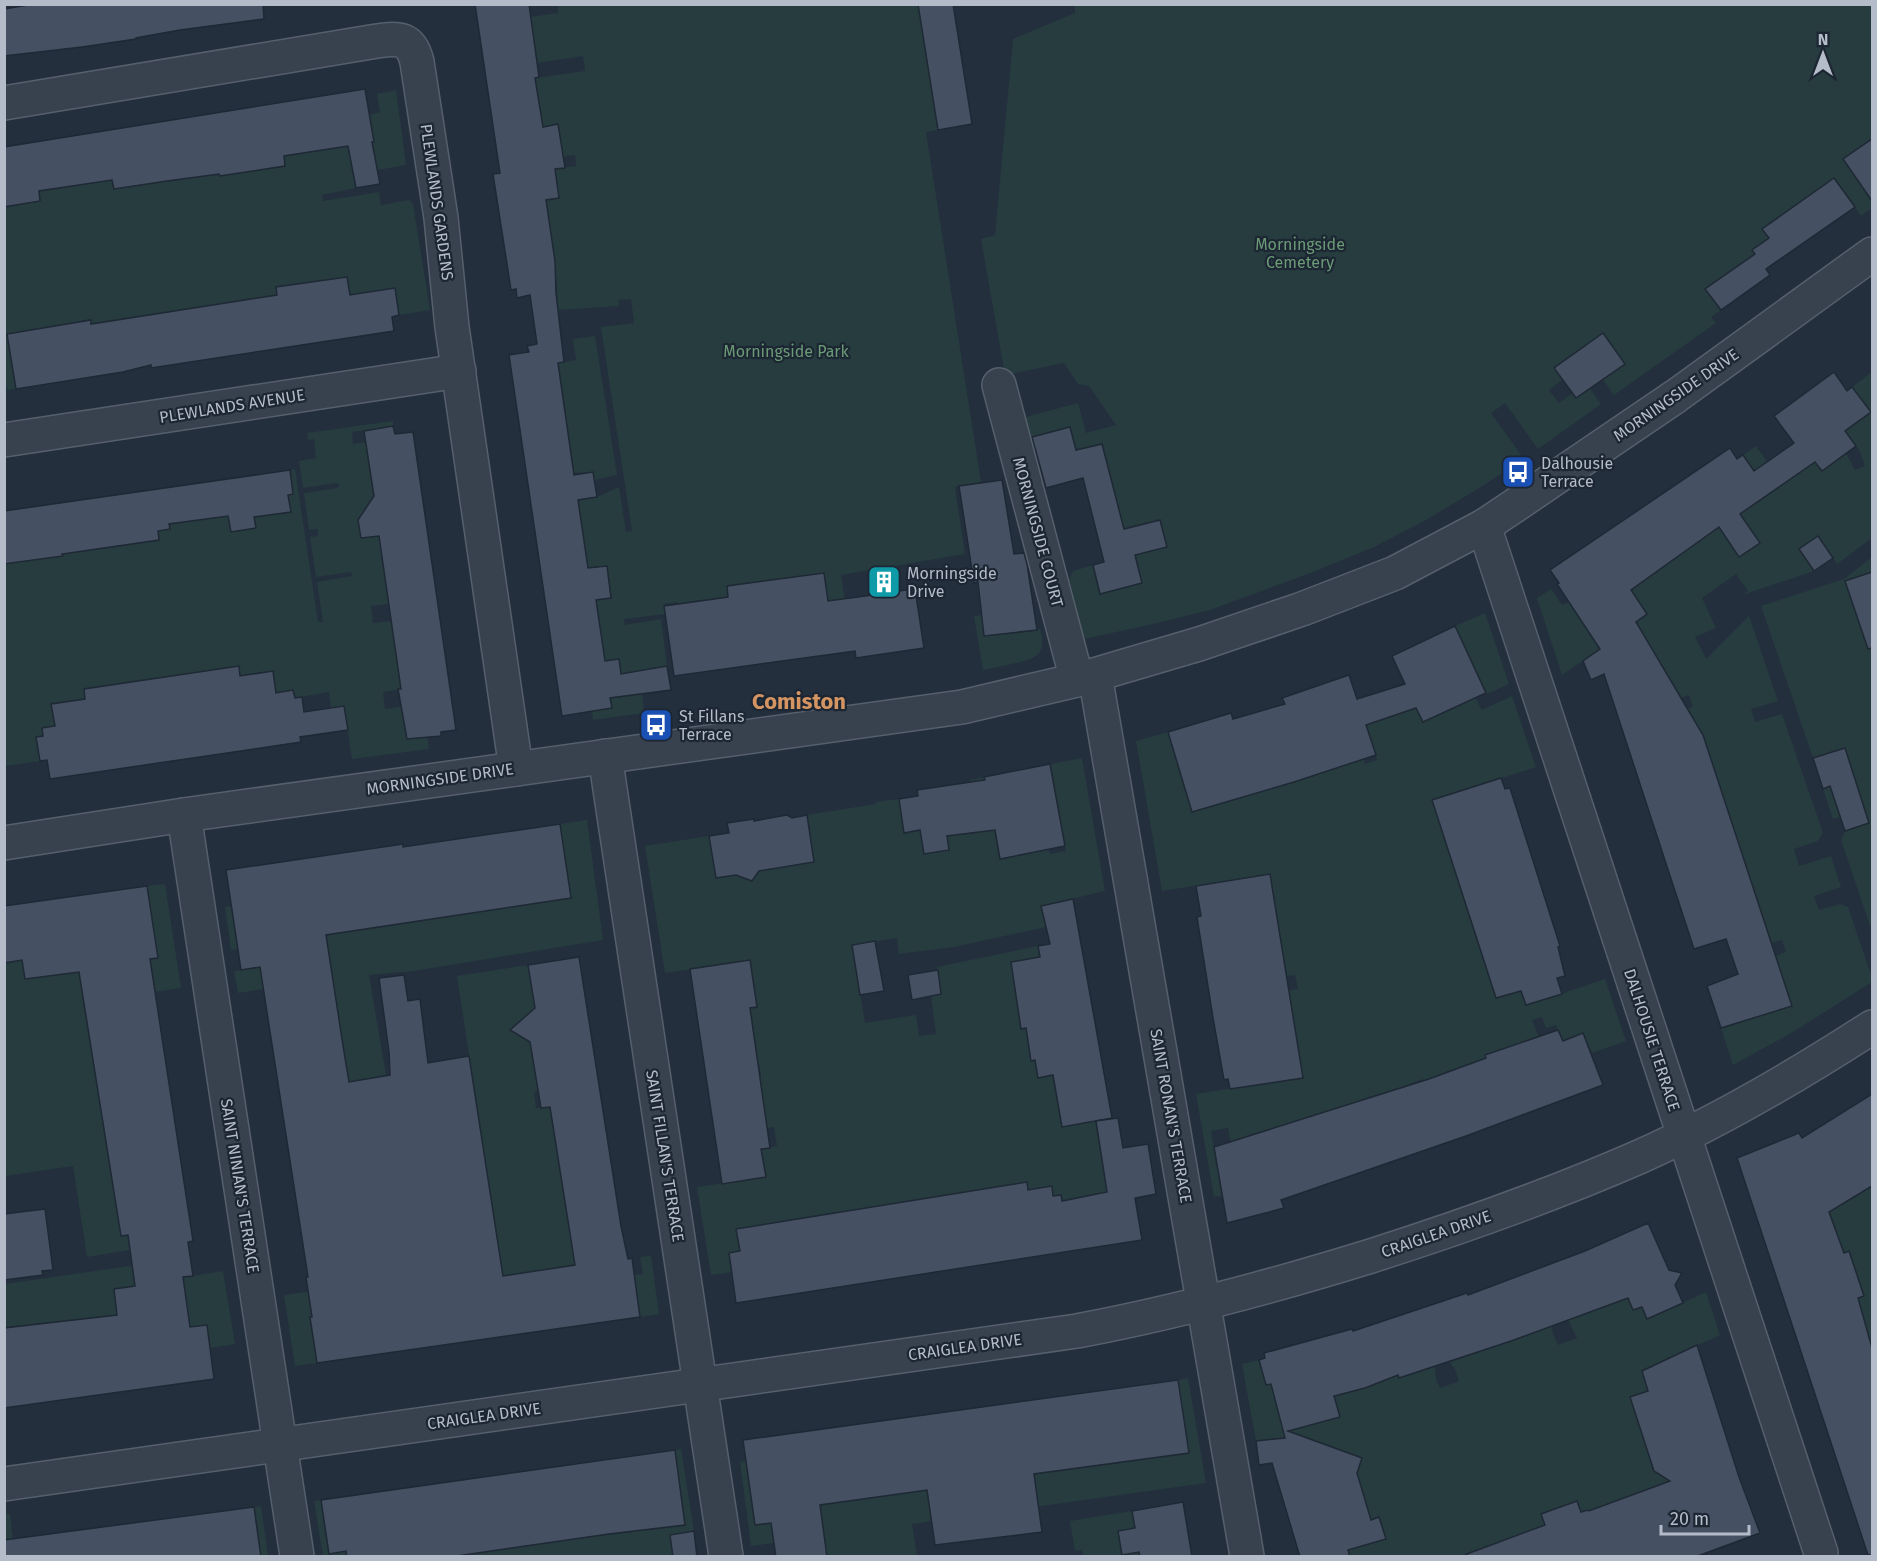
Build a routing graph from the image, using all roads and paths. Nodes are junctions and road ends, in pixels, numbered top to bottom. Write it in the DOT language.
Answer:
graph roads {
  1 [pos="4,103"];
  2 [pos="1872,256"];
  3 [pos="459,371"];
  4 [pos="999,385"];
  5 [pos="4,440"];
  6 [pos="1484,526"];
  7 [pos="1086,677"];
  8 [pos="605,756"];
  9 [pos="516,769"];
  10 [pos="184,815"];
  11 [pos="4,843"];
  12 [pos="1872,1027"];
  13 [pos="1683,1135"];
  14 [pos="1204,1305"];
  15 [pos="700,1385"];
  16 [pos="280,1445"];
  17 [pos="4,1484"];
  18 [pos="1818,1555"];
  19 [pos="297,1557"];
  20 [pos="726,1557"];
  21 [pos="1247,1557"];
  1 -- 3 [label="street, PLEWLANDS GARDENS"];
  2 -- 6 [label="street, MORNINGSIDE DRIVE"];
  3 -- 5 [label="street, PLEWLANDS AVENUE"];
  3 -- 9 [label="street, PLEWLANDS GARDENS"];
  4 -- 7 [label="street, MORNINGSIDE COURT"];
  6 -- 7 [label="street, MORNINGSIDE DRIVE"];
  6 -- 13 [label="street, DALHOUSIE TERRACE"];
  7 -- 8 [label="street, MORNINGSIDE DRIVE"];
  7 -- 14 [label="street, SAINT RONAN'S TERRACE"];
  8 -- 9 [label="street, MORNINGSIDE DRIVE"];
  8 -- 15 [label="street, SAINT FILLAN'S TERRACE"];
  9 -- 10 [label="street, MORNINGSIDE DRIVE"];
  10 -- 11 [label="street, MORNINGSIDE DRIVE"];
  10 -- 16 [label="street, SAINT NINIAN'S TERRACE"];
  12 -- 13 [label="street, CRAIGLEA DRIVE"];
  13 -- 14 [label="street, CRAIGLEA DRIVE"];
  13 -- 18 [label="street, DALHOUSIE TERRACE"];
  14 -- 15 [label="street, CRAIGLEA DRIVE"];
  14 -- 21 [label="street, SAINT RONAN'S TERRACE"];
  15 -- 16 [label="street, CRAIGLEA DRIVE"];
  15 -- 20 [label="street, SAINT FILLAN'S TERRACE"];
  16 -- 17 [label="street, CRAIGLEA DRIVE"];
  16 -- 19 [label="street, SAINT NINIAN'S TERRACE"];
}
